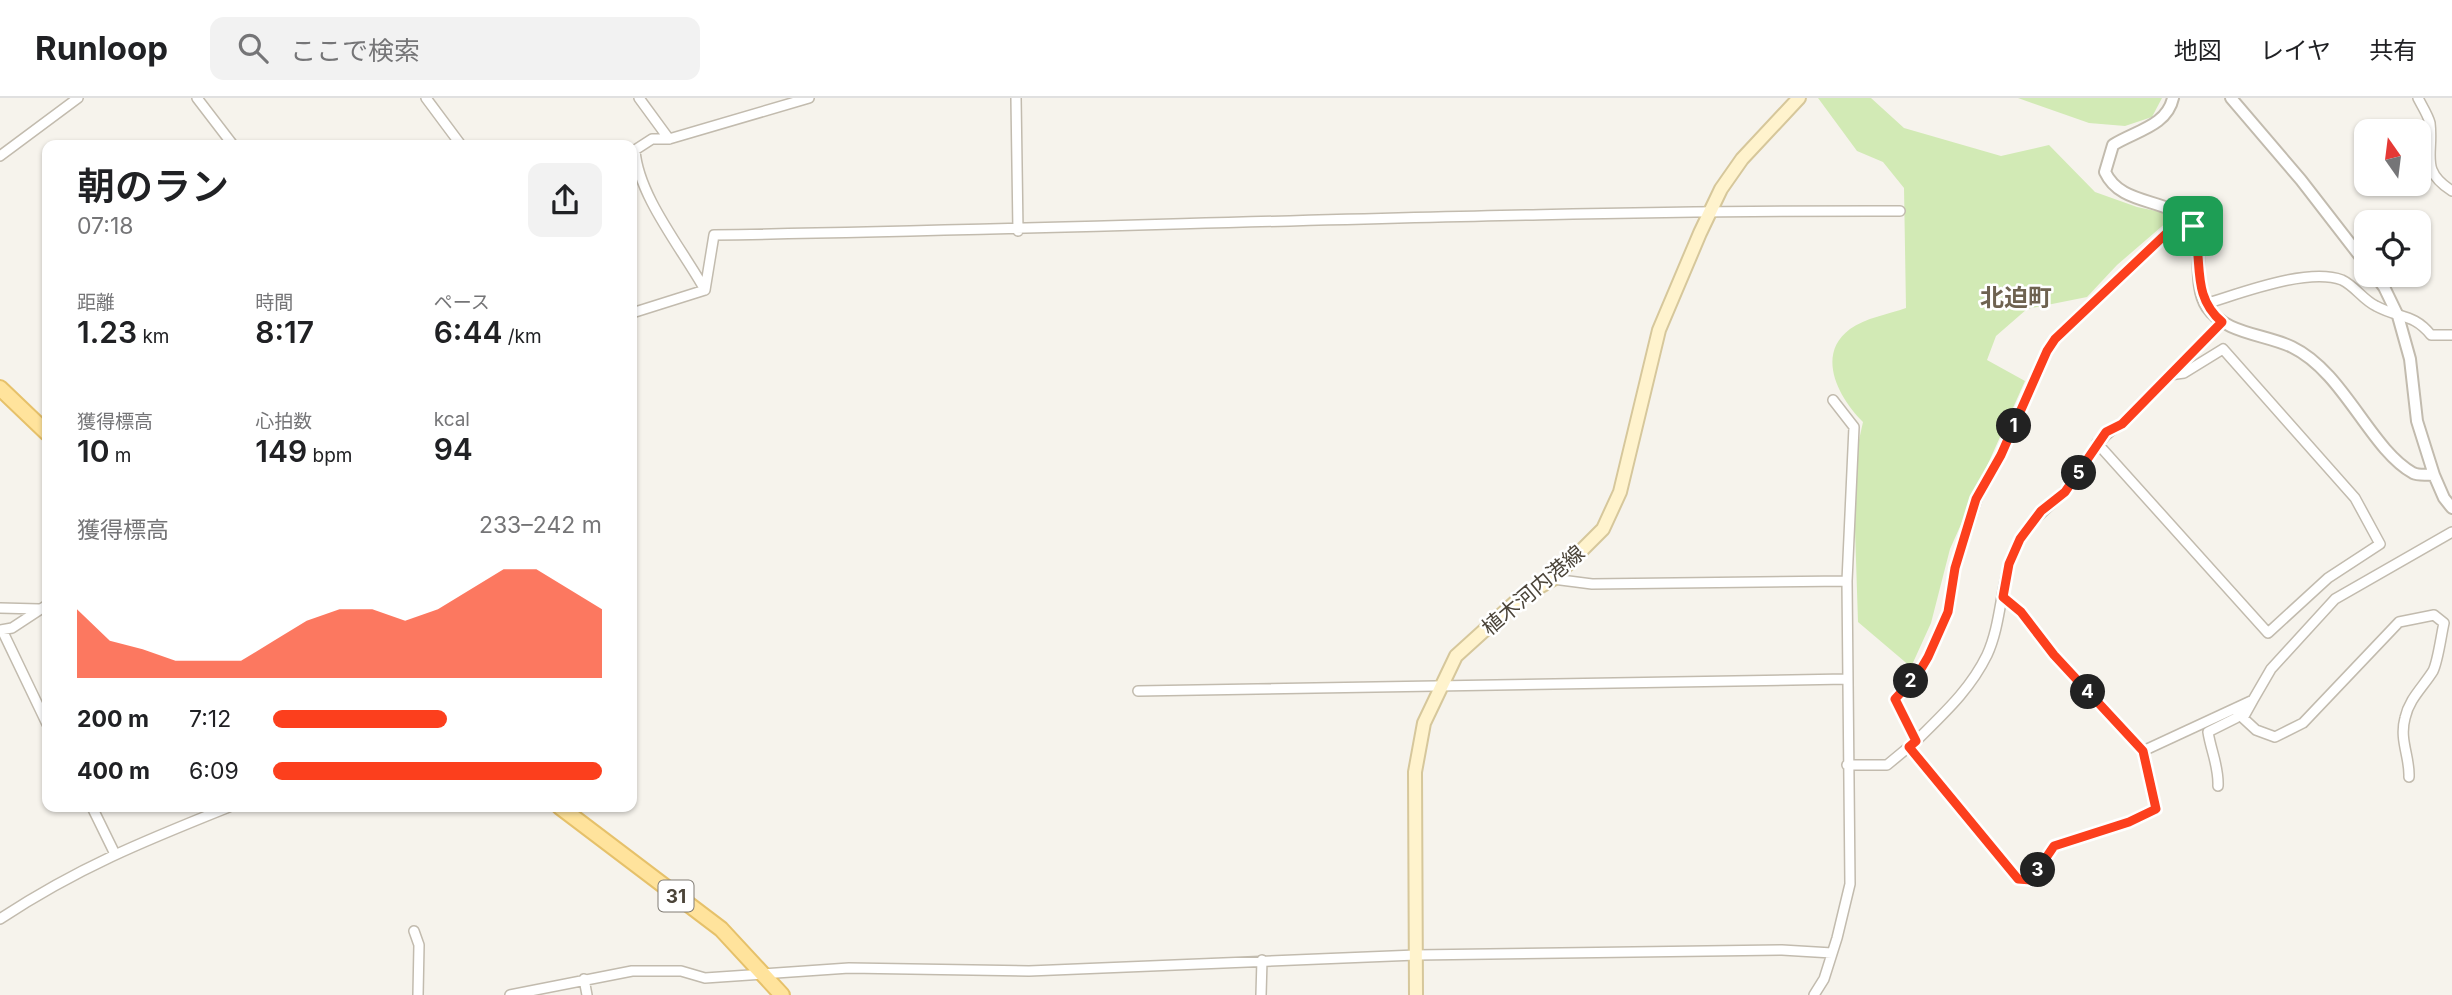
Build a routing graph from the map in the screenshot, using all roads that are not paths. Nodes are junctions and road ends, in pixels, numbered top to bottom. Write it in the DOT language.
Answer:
graph roads {
  1 [pos="78,98"];
  2 [pos="197,98"];
  3 [pos="426,98"];
  4 [pos="639,98"];
  5 [pos="810,98"];
  6 [pos="1016,98"];
  7 [pos="1799,98"];
  8 [pos="2174,98"];
  9 [pos="2231,98"];
  10 [pos="2418,98"];
  11 [pos="669,139"];
  12 [pos="229,140"];
  13 [pos="456,140"];
  14 [pos="637,148"];
  15 [pos="0,156"];
  16 [pos="637,168"];
  17 [pos="2452,191"];
  18 [pos="1711,211"];
  19 [pos="1900,211"];
  20 [pos="2193,226"];
  21 [pos="1018,231"];
  22 [pos="2354,248"];
  23 [pos="2385,287"];
  24 [pos="705,290"];
  25 [pos="2205,304"];
  26 [pos="637,311"];
  27 [pos="2398,316"];
  28 [pos="2222,322"];
  29 [pos="2452,335"];
  30 [pos="2169,375"];
  31 [pos="0,388"];
  32 [pos="1833,400"];
  33 [pos="42,428"];
  34 [pos="2097,443"];
  35 [pos="2434,474"];
  36 [pos="2452,508"];
  37 [pos="2452,532"];
  38 [pos="1553,579"];
  39 [pos="1847,581"];
  40 [pos="2003,597"];
  41 [pos="42,607"];
  42 [pos="0,608"];
  43 [pos="42,608"];
  44 [pos="1,630"];
  45 [pos="1847,679"];
  46 [pos="1440,687"];
  47 [pos="1138,691"];
  48 [pos="2253,701"];
  49 [pos="42,714"];
  50 [pos="1912,744"];
  51 [pos="2143,751"];
  52 [pos="1847,765"];
  53 [pos="2409,777"];
  54 [pos="2218,786"];
  55 [pos="94,812"];
  56 [pos="216,812"];
  57 [pos="567,812"];
  58 [pos="114,852"];
  59 [pos="0,919"];
  60 [pos="414,931"];
  61 [pos="1832,953"];
  62 [pos="1416,955"];
  63 [pos="1262,960"];
  64 [pos="765,975"];
  65 [pos="584,979"];
  66 [pos="534,992"];
  67 [pos="418,995"];
  68 [pos="510,995"];
  69 [pos="587,995"];
  70 [pos="782,995"];
  71 [pos="1261,995"];
  72 [pos="1416,995"];
  73 [pos="1814,995"];
  1 -- 15 [label="street"];
  2 -- 12 [label="street"];
  3 -- 13 [label="street"];
  4 -- 11 [label="street"];
  5 -- 11 [label="street"];
  6 -- 21 [label="street"];
  7 -- 18 [label="main road, 植木河内港線"];
  8 -- 20 [label="street"];
  9 -- 22 [label="street"];
  10 -- 17 [label="street"];
  11 -- 14 [label="street"];
  16 -- 24 [label="street"];
  18 -- 19 [label="street"];
  18 -- 21 [label="street"];
  18 -- 38 [label="main road, 植木河内港線"];
  20 -- 25 [label="street"];
  20 -- 50 [label="street"];
  21 -- 24 [label="street"];
  23 -- 27 [label="street"];
  24 -- 26 [label="street"];
  25 -- 27 [label="street"];
  25 -- 28 [label="street"];
  27 -- 29 [label="street"];
  27 -- 35 [label="street"];
  28 -- 30 [label="street"];
  28 -- 35 [label="street"];
  30 -- 34 [label="street"];
  30 -- 34 [label="street"];
  31 -- 33 [label="main road"];
  32 -- 39 [label="street"];
  34 -- 40 [label="street"];
  35 -- 36 [label="street"];
  37 -- 48 [label="street"];
  38 -- 39 [label="street"];
  38 -- 46 [label="main road, 植木河内港線"];
  39 -- 45 [label="street"];
  40 -- 50 [label="street"];
  40 -- 51 [label="street"];
  41 -- 42 [label="street"];
  43 -- 44 [label="street"];
  44 -- 49 [label="street"];
  45 -- 46 [label="street"];
  45 -- 52 [label="street"];
  46 -- 47 [label="street"];
  46 -- 62 [label="main road, 植木河内港線"];
  48 -- 51 [label="street"];
  48 -- 53 [label="street"];
  48 -- 54 [label="street"];
  50 -- 51 [label="street"];
  50 -- 52 [label="street"];
  52 -- 61 [label="street"];
  55 -- 58 [label="street"];
  56 -- 58 [label="street"];
  57 -- 64 [label="main road, 31"];
  58 -- 59 [label="street"];
  60 -- 67 [label="street"];
  61 -- 62 [label="street"];
  61 -- 73 [label="street"];
  62 -- 63 [label="street"];
  62 -- 72 [label="main road, 植木河内港線"];
  63 -- 64 [label="street"];
  63 -- 71 [label="street"];
  64 -- 65 [label="street"];
  64 -- 70 [label="main road, 31"];
  65 -- 66 [label="street"];
  65 -- 69 [label="street"];
  66 -- 68 [label="street"];
}
